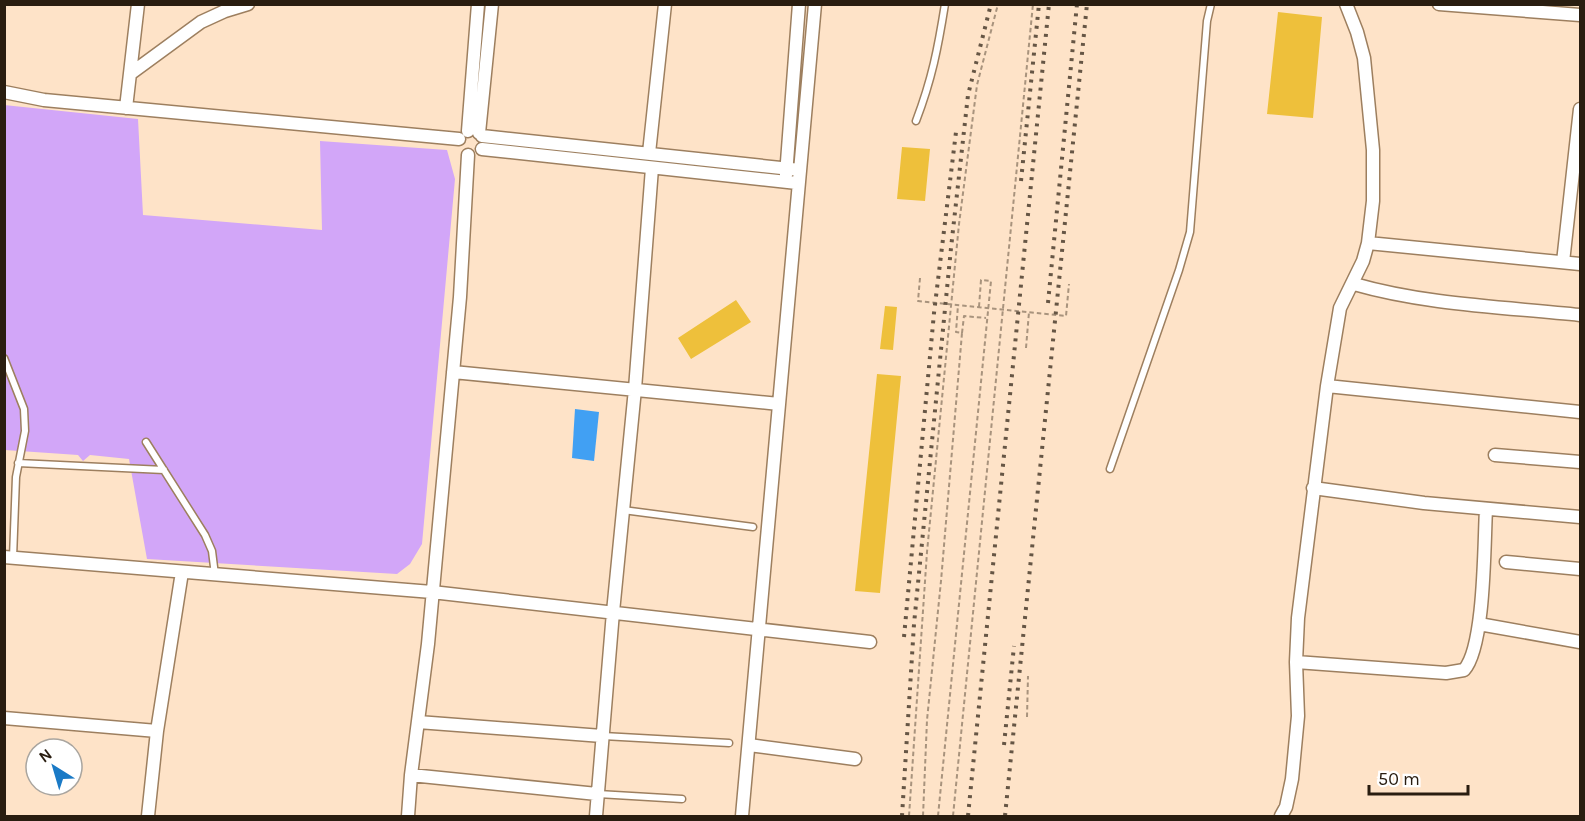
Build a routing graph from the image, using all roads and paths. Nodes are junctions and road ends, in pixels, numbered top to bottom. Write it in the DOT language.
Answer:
graph roads {
  1 [pos="138,4"];
  2 [pos="248,4"];
  3 [pos="478,4"];
  4 [pos="492,4"];
  5 [pos="665,4"];
  6 [pos="800,4"];
  7 [pos="815,4"];
  8 [pos="945,4"];
  9 [pos="998,4"];
  10 [pos="1033,4"];
  11 [pos="1211,4"];
  12 [pos="1346,4"];
  13 [pos="1439,4"];
  14 [pos="1504,7"];
  15 [pos="1581,15"];
  16 [pos="130,74"];
  17 [pos="4,92"];
  18 [pos="126,108"];
  19 [pos="1581,109"];
  20 [pos="916,121"];
  21 [pos="474,138"];
  22 [pos="649,153"];
  23 [pos="468,155"];
  24 [pos="652,168"];
  25 [pos="793,169"];
  26 [pos="791,183"];
  27 [pos="1368,243"];
  28 [pos="1563,262"];
  29 [pos="1581,264"];
  30 [pos="920,278"];
  31 [pos="1069,284"];
  32 [pos="1354,284"];
  33 [pos="958,305"];
  34 [pos="979,307"];
  35 [pos="1029,312"];
  36 [pos="1581,315"];
  37 [pos="987,318"];
  38 [pos="962,333"];
  39 [pos="1026,348"];
  40 [pos="4,358"];
  41 [pos="453,372"];
  42 [pos="1327,386"];
  43 [pos="635,389"];
  44 [pos="779,404"];
  45 [pos="1581,412"];
  46 [pos="146,442"];
  47 [pos="1495,455"];
  48 [pos="18,462"];
  49 [pos="1581,462"];
  50 [pos="1110,469"];
  51 [pos="164,470"];
  52 [pos="1313,488"];
  53 [pos="1486,509"];
  54 [pos="623,510"];
  55 [pos="1581,518"];
  56 [pos="753,527"];
  57 [pos="9,557"];
  58 [pos="1506,562"];
  59 [pos="1581,569"];
  60 [pos="182,572"];
  61 [pos="215,575"];
  62 [pos="432,592"];
  63 [pos="613,612"];
  64 [pos="1479,624"];
  65 [pos="759,630"];
  66 [pos="870,642"];
  67 [pos="1581,642"];
  68 [pos="1296,662"];
  69 [pos="1028,676"];
  70 [pos="1027,717"];
  71 [pos="4,718"];
  72 [pos="418,722"];
  73 [pos="157,731"];
  74 [pos="602,736"];
  75 [pos="729,743"];
  76 [pos="749,745"];
  77 [pos="855,759"];
  78 [pos="411,775"];
  79 [pos="597,794"];
  80 [pos="682,799"];
  81 [pos="148,816"];
  82 [pos="408,816"];
  83 [pos="596,816"];
  84 [pos="742,816"];
  85 [pos="909,816"];
  86 [pos="923,816"];
  87 [pos="938,816"];
  88 [pos="953,816"];
  89 [pos="1281,816"];
  1 -- 16 [label="street"];
  2 -- 16 [label="street"];
  3 -- 21 [label="street"];
  4 -- 21 [label="street"];
  5 -- 22 [label="street"];
  6 -- 25 [label="street"];
  7 -- 25 [label="street"];
  8 -- 20 [label="lane"];
  9 -- 85 [label="path"];
  10 -- 88 [label="path"];
  11 -- 50 [label="lane"];
  12 -- 27 [label="street"];
  13 -- 14 [label="street"];
  14 -- 15 [label="street"];
  16 -- 18 [label="street"];
  17 -- 18 [label="street"];
  18 -- 21 [label="street"];
  19 -- 28 [label="street"];
  21 -- 22 [label="street"];
  21 -- 23 [label="street"];
  21 -- 23 [label="street"];
  21 -- 24 [label="street"];
  22 -- 25 [label="street"];
  23 -- 41 [label="street"];
  24 -- 26 [label="street"];
  24 -- 43 [label="street"];
  25 -- 26 [label="street"];
  26 -- 44 [label="street"];
  27 -- 28 [label="street"];
  27 -- 32 [label="street"];
  28 -- 29 [label="street"];
  30 -- 33 [label="path"];
  31 -- 35 [label="path"];
  32 -- 36 [label="street"];
  32 -- 42 [label="street"];
  33 -- 34 [label="path"];
  33 -- 38 [label="path"];
  34 -- 35 [label="path"];
  34 -- 37 [label="path"];
  35 -- 39 [label="path"];
  37 -- 38 [label="path"];
  37 -- 87 [label="path"];
  38 -- 86 [label="path"];
  40 -- 48 [label="lane"];
  41 -- 43 [label="street"];
  41 -- 62 [label="street"];
  42 -- 45 [label="street"];
  42 -- 52 [label="street"];
  43 -- 44 [label="street"];
  43 -- 54 [label="street"];
  44 -- 65 [label="street"];
  46 -- 51 [label="lane"];
  47 -- 49 [label="street"];
  48 -- 51 [label="lane"];
  48 -- 57 [label="lane"];
  51 -- 61 [label="lane"];
  52 -- 53 [label="street"];
  52 -- 68 [label="street"];
  53 -- 55 [label="street"];
  53 -- 64 [label="street"];
  54 -- 56 [label="lane"];
  54 -- 63 [label="street"];
  57 -- 60 [label="street"];
  58 -- 59 [label="street"];
  60 -- 61 [label="street"];
  60 -- 73 [label="street"];
  61 -- 62 [label="street"];
  62 -- 63 [label="street"];
  62 -- 72 [label="street"];
  63 -- 65 [label="street"];
  63 -- 74 [label="street"];
  64 -- 67 [label="street"];
  64 -- 68 [label="street"];
  65 -- 66 [label="street"];
  65 -- 76 [label="street"];
  68 -- 89 [label="street"];
  69 -- 70 [label="path"];
  71 -- 73 [label="street"];
  72 -- 74 [label="street"];
  72 -- 78 [label="street"];
  73 -- 81 [label="street"];
  74 -- 75 [label="lane"];
  74 -- 79 [label="street"];
  76 -- 77 [label="street"];
  76 -- 84 [label="street"];
  78 -- 79 [label="street"];
  78 -- 82 [label="street"];
  79 -- 80 [label="lane"];
  79 -- 83 [label="street"];
}
